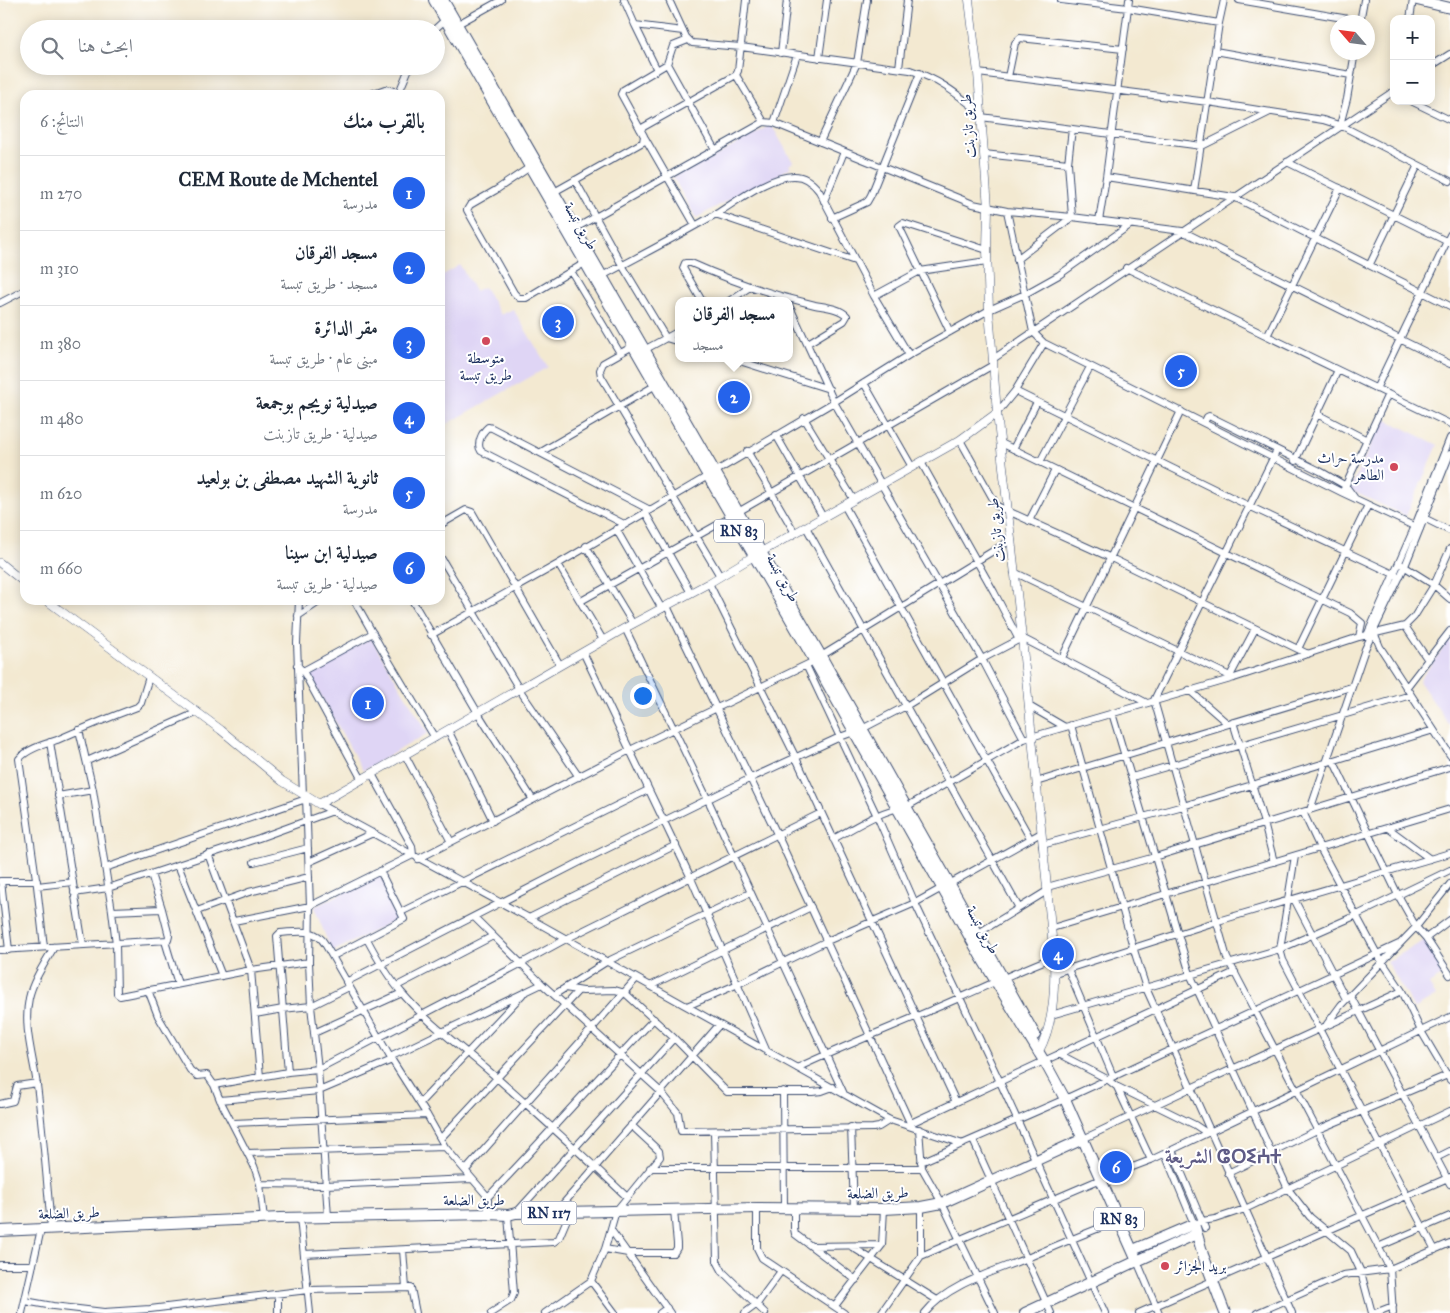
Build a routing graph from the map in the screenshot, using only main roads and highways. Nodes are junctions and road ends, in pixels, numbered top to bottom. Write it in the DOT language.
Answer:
graph roads {
  1 [pos="434,0"];
  2 [pos="443,0"];
  3 [pos="1415,0"];
  4 [pos="1450,8"];
  5 [pos="463,41"];
  6 [pos="487,83"];
  7 [pos="588,261"];
  8 [pos="712,473"];
  9 [pos="947,887"];
  10 [pos="1000,979"];
  11 [pos="1083,1139"];
  12 [pos="1199,1227"];
  13 [pos="0,1231"];
  14 [pos="1133,1250"];
  15 [pos="1137,1261"];
  16 [pos="1025,1313"];
  17 [pos="1225,1313"];
  1 -- 5 [label="main road, طريق تبسة / RN 83"];
  2 -- 5 [label="main road, طريق تبسة / RN 83"];
  3 -- 4 [label="main road"];
  5 -- 6 [label="main road, طريق تبسة / RN 83"];
  6 -- 7 [label="main road, طريق تبسة / RN 83"];
  6 -- 7 [label="main road, طريق تبسة / RN 83"];
  7 -- 8 [label="main road, طريق تبسة / RN 83"];
  7 -- 8 [label="main road, طريق تبسة / RN 83"];
  8 -- 9 [label="main road, طريق تبسة / RN 83"];
  9 -- 10 [label="main road, طريق تبسة / RN 83"];
  9 -- 10 [label="main road, طريق تبسة / RN 83"];
  10 -- 11 [label="main road, طريق تبسة / RN 83"];
  11 -- 13 [label="main road, طريق الضلعة / RN 117"];
  11 -- 14 [label="main road, طريق تبسة / RN 83"];
  12 -- 14 [label="main road"];
  12 -- 15 [label="main road"];
  12 -- 17 [label="main road"];
  14 -- 15 [label="main road, طريق تبسة / RN 83"];
  15 -- 16 [label="main road"];
}
